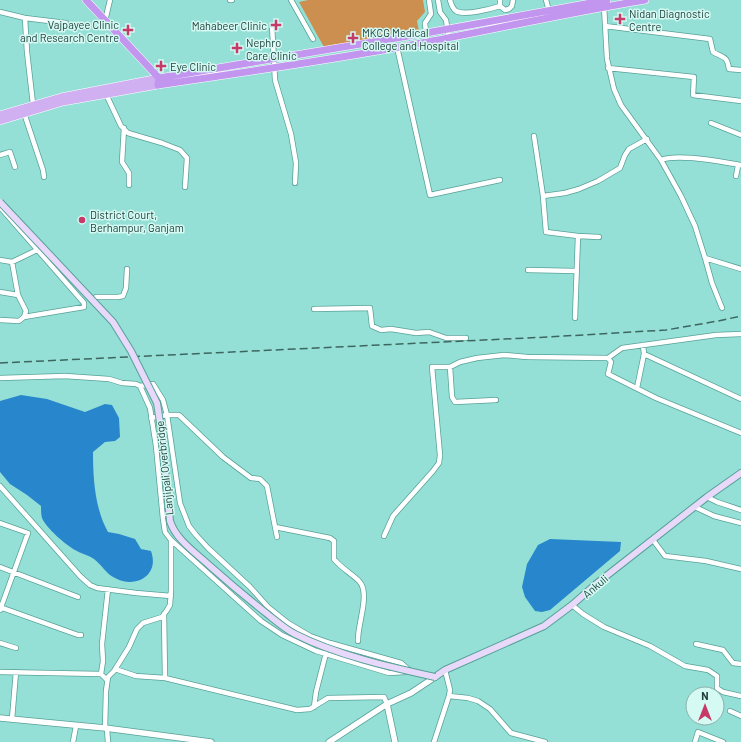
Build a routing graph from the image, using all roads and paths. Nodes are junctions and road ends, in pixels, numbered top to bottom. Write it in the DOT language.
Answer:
graph roads {
  1 [pos="86,0"];
  2 [pos="110,0"];
  3 [pos="291,0"];
  4 [pos="430,0"];
  5 [pos="438,0"];
  6 [pos="450,0"];
  7 [pos="500,0"];
  8 [pos="513,0"];
  9 [pos="546,0"];
  10 [pos="644,0"];
  11 [pos="607,3"];
  12 [pos="500,6"];
  13 [pos="549,11"];
  14 [pos="0,12"];
  15 [pos="25,18"];
  16 [pos="105,21"];
  17 [pos="66,23"];
  18 [pos="272,24"];
  19 [pos="605,26"];
  20 [pos="448,29"];
  21 [pos="426,33"];
  22 [pos="449,38"];
  23 [pos="313,39"];
  24 [pos="427,42"];
  25 [pos="397,47"];
  26 [pos="320,51"];
  27 [pos="273,59"];
  28 [pos="324,60"];
  29 [pos="274,68"];
  30 [pos="608,68"];
  31 [pos="741,70"];
  32 [pos="158,82"];
  33 [pos="104,91"];
  34 [pos="741,101"];
  35 [pos="33,104"];
  36 [pos="24,113"];
  37 [pos="0,115"];
  38 [pos="0,121"];
  39 [pos="711,123"];
  40 [pos="124,128"];
  41 [pos="741,134"];
  42 [pos="534,136"];
  43 [pos="646,139"];
  44 [pos="0,155"];
  45 [pos="661,160"];
  46 [pos="741,165"];
  47 [pos="15,167"];
  48 [pos="736,176"];
  49 [pos="44,177"];
  50 [pos="500,180"];
  51 [pos="295,183"];
  52 [pos="129,185"];
  53 [pos="185,187"];
  54 [pos="543,196"];
  55 [pos="0,202"];
  56 [pos="0,207"];
  57 [pos="578,236"];
  58 [pos="599,237"];
  59 [pos="37,250"];
  60 [pos="706,258"];
  61 [pos="0,260"];
  62 [pos="12,262"];
  63 [pos="128,269"];
  64 [pos="528,270"];
  65 [pos="741,270"];
  66 [pos="576,271"];
  67 [pos="0,292"];
  68 [pos="18,294"];
  69 [pos="96,297"];
  70 [pos="722,308"];
  71 [pos="314,310"];
  72 [pos="24,317"];
  73 [pos="575,318"];
  74 [pos="0,320"];
  75 [pos="741,334"];
  76 [pos="466,338"];
  77 [pos="643,345"];
  78 [pos="644,354"];
  79 [pos="608,358"];
  80 [pos="450,367"];
  81 [pos="0,378"];
  82 [pos="140,386"];
  83 [pos="637,388"];
  84 [pos="741,399"];
  85 [pos="496,400"];
  86 [pos="167,415"];
  87 [pos="151,418"];
  88 [pos="741,433"];
  89 [pos="741,473"];
  90 [pos="0,486"];
  91 [pos="707,497"];
  92 [pos="695,507"];
  93 [pos="741,510"];
  94 [pos="0,523"];
  95 [pos="741,523"];
  96 [pos="275,527"];
  97 [pos="384,536"];
  98 [pos="277,537"];
  99 [pos="172,540"];
  100 [pos="653,540"];
  101 [pos="0,567"];
  102 [pos="741,569"];
  103 [pos="14,572"];
  104 [pos="108,589"];
  105 [pos="171,596"];
  106 [pos="78,597"];
  107 [pos="572,606"];
  108 [pos="0,608"];
  109 [pos="164,614"];
  110 [pos="81,635"];
  111 [pos="358,641"];
  112 [pos="0,643"];
  113 [pos="696,644"];
  114 [pos="16,648"];
  115 [pos="326,653"];
  116 [pos="741,664"];
  117 [pos="115,669"];
  118 [pos="445,670"];
  119 [pos="0,672"];
  120 [pos="16,672"];
  121 [pos="411,672"];
  122 [pos="101,674"];
  123 [pos="435,677"];
  124 [pos="164,678"];
  125 [pos="107,680"];
  126 [pos="449,696"];
  127 [pos="741,696"];
  128 [pos="387,704"];
  129 [pos="314,707"];
  130 [pos="730,711"];
  131 [pos="741,716"];
  132 [pos="0,718"];
  133 [pos="12,719"];
  134 [pos="76,726"];
  135 [pos="106,729"];
  136 [pos="332,741"];
  137 [pos="73,742"];
  138 [pos="108,742"];
  139 [pos="212,742"];
  140 [pos="395,742"];
  141 [pos="434,742"];
  142 [pos="545,742"];
  143 [pos="695,742"];
  144 [pos="723,742"];
  1 -- 16 [label="highway"];
  2 -- 16 [label="street"];
  3 -- 23 [label="street"];
  4 -- 21 [label="street"];
  5 -- 20 [label="street"];
  6 -- 12 [label="street"];
  7 -- 12 [label="street"];
  8 -- 12 [label="street"];
  9 -- 13 [label="street"];
  10 -- 11 [label="highway"];
  11 -- 13 [label="highway"];
  11 -- 19 [label="street"];
  11 -- 22 [label="highway"];
  13 -- 20 [label="highway"];
  14 -- 15 [label="street"];
  15 -- 17 [label="street"];
  15 -- 35 [label="street"];
  16 -- 32 [label="highway"];
  18 -- 27 [label="street"];
  19 -- 30 [label="street"];
  19 -- 31 [label="street"];
  20 -- 21 [label="highway"];
  20 -- 22 [label="street"];
  21 -- 24 [label="street"];
  21 -- 26 [label="highway"];
  22 -- 24 [label="highway"];
  24 -- 25 [label="highway"];
  25 -- 28 [label="highway"];
  25 -- 50 [label="street"];
  26 -- 27 [label="highway"];
  26 -- 28 [label="street"];
  27 -- 29 [label="street"];
  27 -- 32 [label="highway"];
  28 -- 29 [label="highway"];
  29 -- 32 [label="highway"];
  29 -- 51 [label="street"];
  30 -- 34 [label="street"];
  30 -- 43 [label="street"];
  32 -- 33 [label="main road"];
  33 -- 35 [label="main road"];
  33 -- 36 [label="main road"];
  33 -- 40 [label="street"];
  35 -- 37 [label="main road"];
  36 -- 38 [label="main road"];
  36 -- 49 [label="street"];
  39 -- 41 [label="street"];
  40 -- 52 [label="street"];
  40 -- 53 [label="street"];
  42 -- 54 [label="street"];
  43 -- 45 [label="street"];
  43 -- 54 [label="street"];
  44 -- 47 [label="street"];
  45 -- 46 [label="street"];
  45 -- 60 [label="street"];
  46 -- 48 [label="street"];
  54 -- 57 [label="street"];
  55 -- 121 [label="main road, Lanjipali Overbridge, bridge"];
  56 -- 59 [label="street"];
  57 -- 58 [label="street"];
  57 -- 66 [label="street"];
  59 -- 62 [label="street"];
  59 -- 72 [label="street"];
  60 -- 65 [label="street"];
  60 -- 70 [label="street"];
  61 -- 62 [label="street"];
  62 -- 68 [label="street"];
  63 -- 69 [label="street"];
  64 -- 66 [label="street"];
  66 -- 73 [label="street"];
  67 -- 68 [label="street"];
  68 -- 72 [label="street"];
  71 -- 76 [label="street"];
  72 -- 74 [label="street"];
  75 -- 77 [label="street"];
  77 -- 78 [label="street"];
  77 -- 79 [label="street"];
  78 -- 83 [label="street"];
  78 -- 84 [label="street"];
  79 -- 80 [label="street"];
  79 -- 83 [label="street"];
  80 -- 85 [label="street"];
  80 -- 97 [label="street"];
  81 -- 82 [label="street"];
  82 -- 86 [label="street"];
  82 -- 87 [label="street"];
  83 -- 88 [label="street"];
  86 -- 87 [label="street"];
  86 -- 96 [label="street"];
  86 -- 121 [label="street"];
  87 -- 99 [label="street"];
  89 -- 91 [label="main road, Ankuli"];
  90 -- 104 [label="street"];
  91 -- 92 [label="main road, Ankuli"];
  91 -- 93 [label="street"];
  92 -- 95 [label="street"];
  92 -- 100 [label="main road, Ankuli"];
  94 -- 103 [label="street"];
  96 -- 98 [label="street"];
  96 -- 111 [label="street"];
  99 -- 105 [label="street"];
  99 -- 115 [label="street"];
  100 -- 102 [label="street"];
  100 -- 107 [label="main road, Ankuli"];
  101 -- 103 [label="street"];
  103 -- 106 [label="street"];
  103 -- 108 [label="street"];
  104 -- 105 [label="street"];
  104 -- 122 [label="street"];
  105 -- 109 [label="street"];
  107 -- 118 [label="main road, Ankuli"];
  107 -- 127 [label="street"];
  108 -- 110 [label="street"];
  109 -- 117 [label="street"];
  109 -- 124 [label="street"];
  112 -- 114 [label="street"];
  113 -- 116 [label="street"];
  115 -- 121 [label="street"];
  115 -- 129 [label="street"];
  117 -- 124 [label="street"];
  117 -- 125 [label="street"];
  118 -- 123 [label="main road, Ankuli"];
  118 -- 126 [label="street"];
  119 -- 120 [label="street"];
  120 -- 122 [label="street"];
  120 -- 133 [label="street"];
  121 -- 123 [label="main road, Lanjipali Overbridge, bridge"];
  122 -- 125 [label="street"];
  123 -- 128 [label="street"];
  124 -- 129 [label="street"];
  125 -- 135 [label="street"];
  126 -- 141 [label="street"];
  126 -- 142 [label="street"];
  128 -- 129 [label="street"];
  128 -- 136 [label="street"];
  128 -- 140 [label="street"];
  130 -- 131 [label="street"];
  132 -- 133 [label="street"];
  133 -- 134 [label="street"];
  134 -- 135 [label="street"];
  134 -- 137 [label="street"];
  135 -- 138 [label="street"];
  135 -- 139 [label="street"];
  143 -- 144 [label="street"];
}
